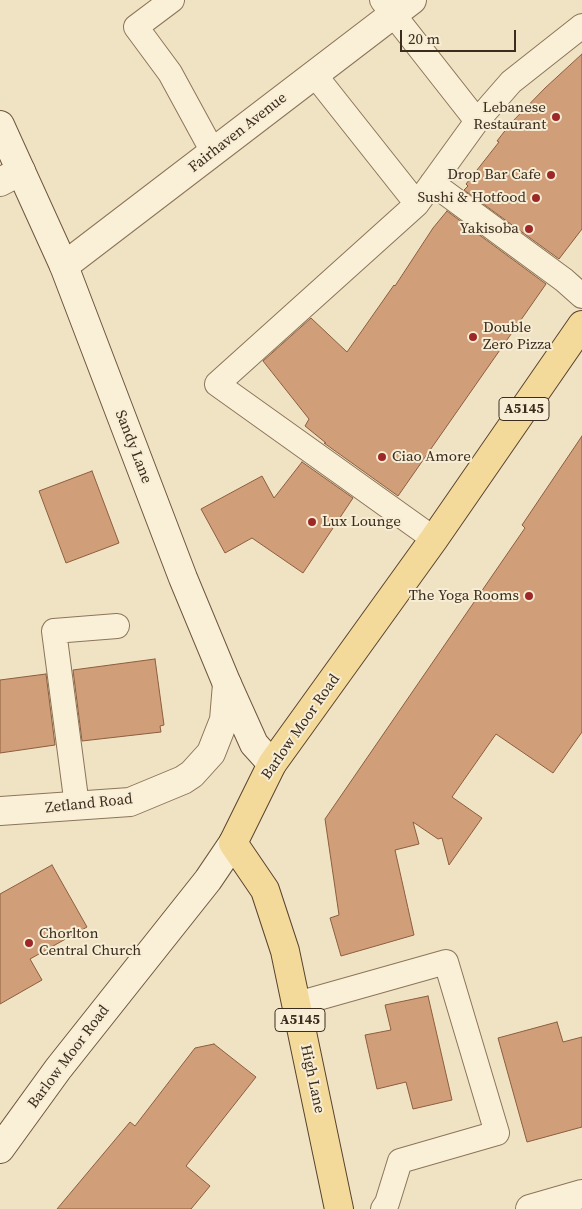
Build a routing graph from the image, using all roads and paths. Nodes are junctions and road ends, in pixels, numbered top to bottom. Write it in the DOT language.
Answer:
graph roads {
  1 [pos="172,0"];
  2 [pos="396,5"];
  3 [pos="582,26"];
  4 [pos="314,74"];
  5 [pos="477,121"];
  6 [pos="0,125"];
  7 [pos="214,152"];
  8 [pos="10,176"];
  9 [pos="432,183"];
  10 [pos="417,204"];
  11 [pos="64,266"];
  12 [pos="582,296"];
  13 [pos="582,325"];
  14 [pos="434,539"];
  15 [pos="117,626"];
  16 [pos="227,684"];
  17 [pos="272,764"];
  18 [pos="77,806"];
  19 [pos="0,811"];
  20 [pos="233,843"];
  21 [pos="297,1004"];
  22 [pos="0,1149"];
  23 [pos="582,1194"];
  24 [pos="339,1209"];
  25 [pos="383,1209"];
  26 [pos="530,1209"];
  1 -- 7 [label="lane"];
  2 -- 4 [label="street, Fairhaven Avenue"];
  2 -- 5 [label="lane"];
  3 -- 5 [label="lane"];
  4 -- 7 [label="street, Fairhaven Avenue"];
  4 -- 10 [label="lane"];
  5 -- 9 [label="lane"];
  6 -- 8 [label="street, Sandy Lane"];
  7 -- 11 [label="street, Fairhaven Avenue"];
  8 -- 11 [label="street, Sandy Lane"];
  9 -- 10 [label="lane"];
  9 -- 12 [label="lane"];
  10 -- 14 [label="lane"];
  11 -- 16 [label="street, Sandy Lane"];
  13 -- 14 [label="main road, Barlow Moor Road / A5145"];
  14 -- 17 [label="main road, Barlow Moor Road / A5145"];
  15 -- 18 [label="lane"];
  16 -- 17 [label="street, Sandy Lane"];
  16 -- 18 [label="street, Zetland Road"];
  17 -- 20 [label="main road, Barlow Moor Road / A5145"];
  18 -- 19 [label="street, Zetland Road"];
  20 -- 21 [label="main road, High Lane / A5145"];
  20 -- 22 [label="street, Barlow Moor Road"];
  21 -- 24 [label="main road, High Lane / A5145"];
  21 -- 25 [label="lane"];
  23 -- 26 [label="street"];
}
